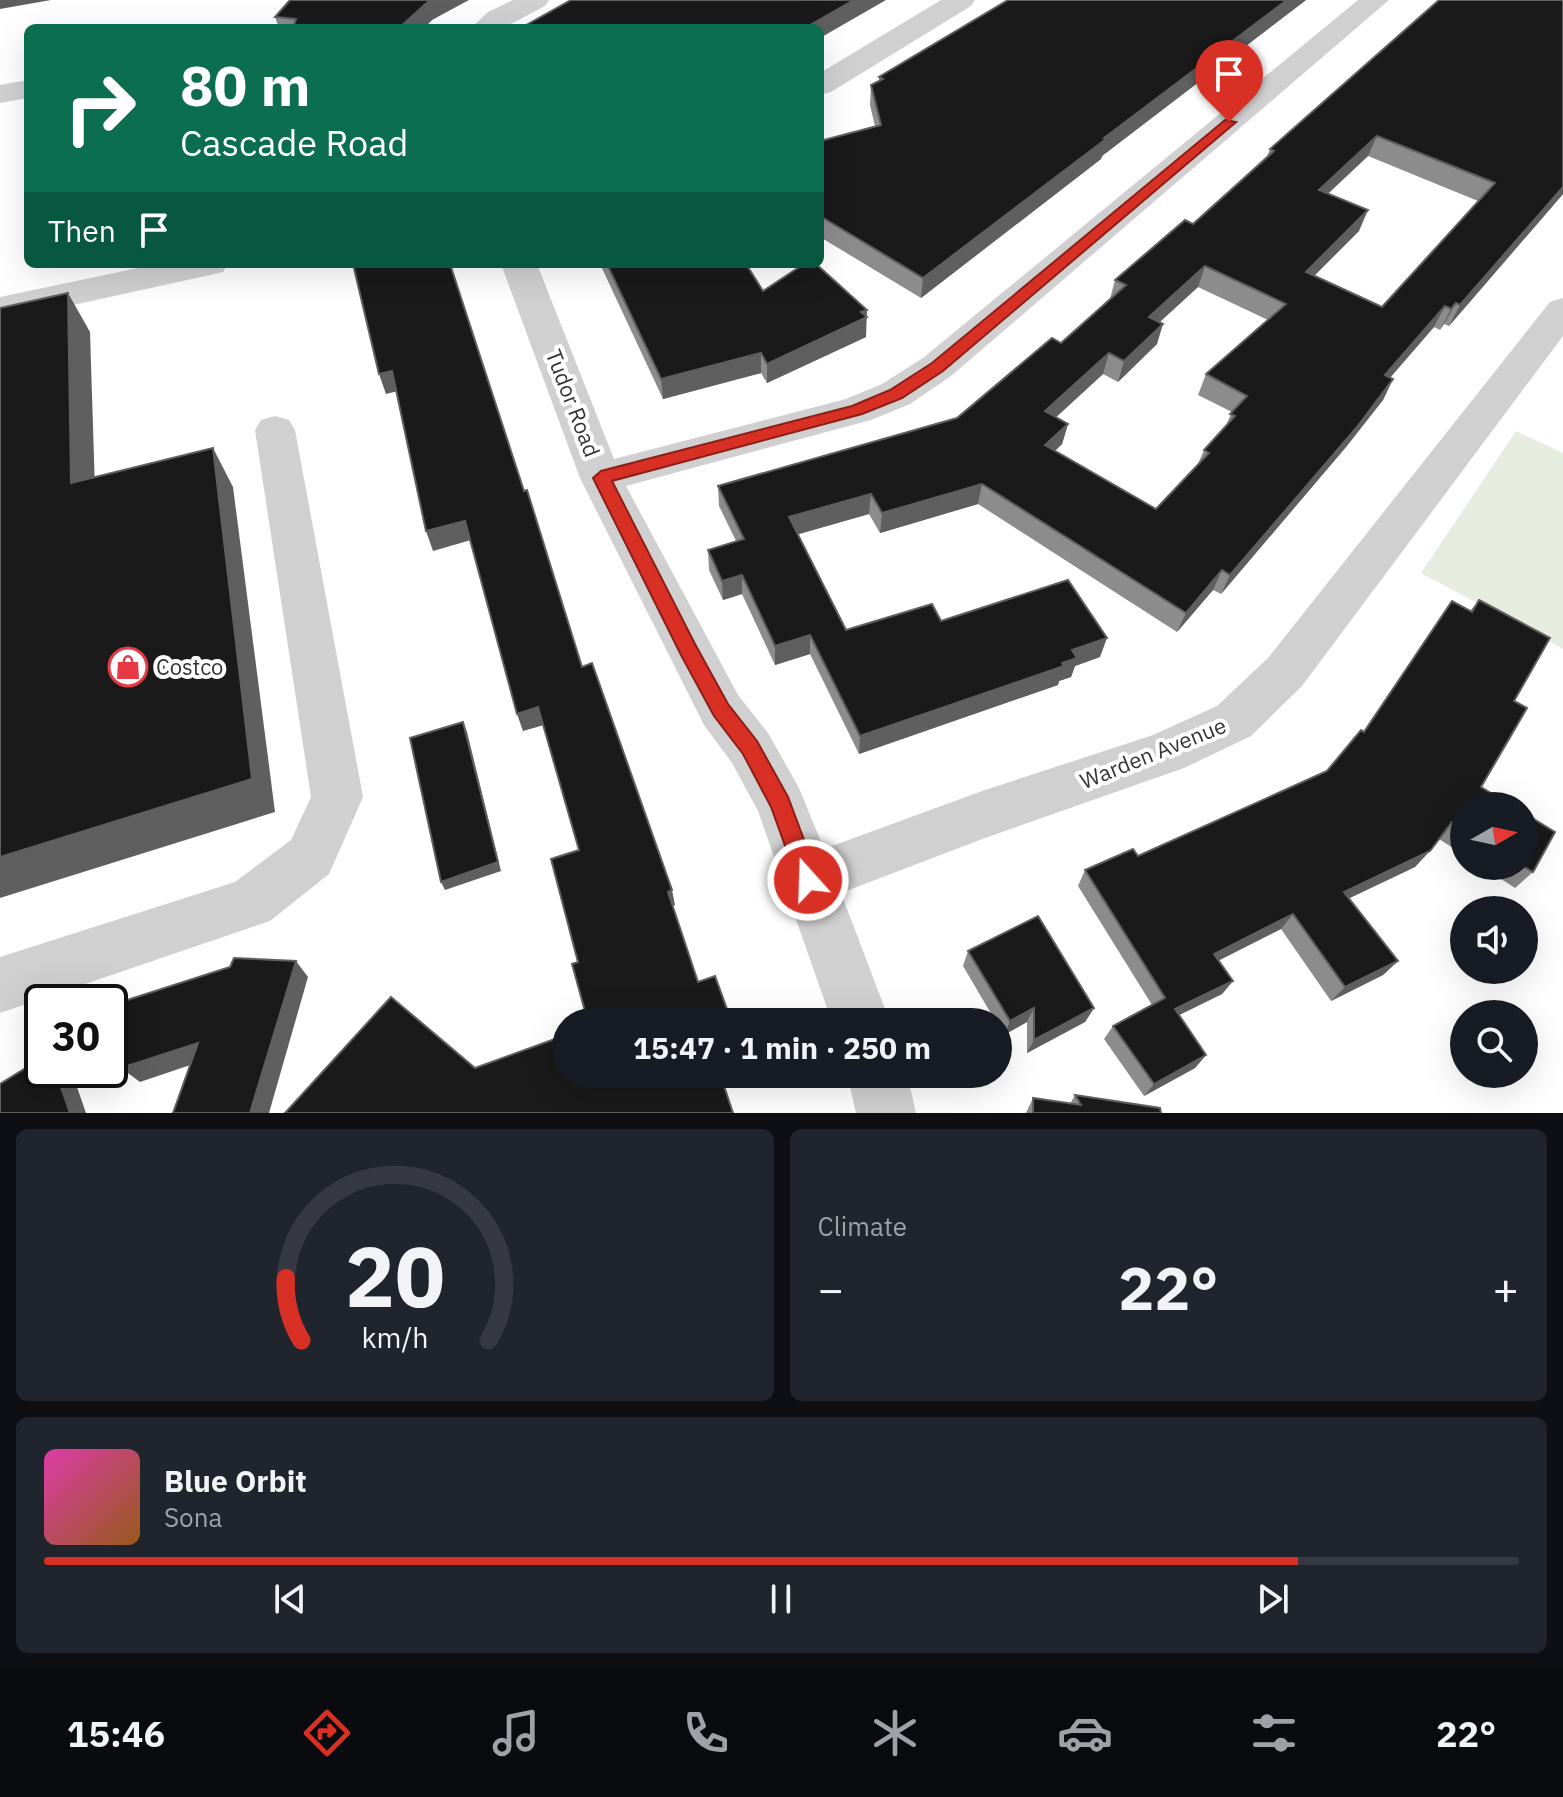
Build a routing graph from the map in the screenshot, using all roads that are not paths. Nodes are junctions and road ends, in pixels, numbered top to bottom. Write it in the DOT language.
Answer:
graph roads {
  1 [pos="535,0"];
  2 [pos="961,0"];
  3 [pos="1375,0"];
  4 [pos="490,24"];
  5 [pos="824,84"];
  6 [pos="24,90"];
  7 [pos="0,94"];
  8 [pos="41,268"];
  9 [pos="191,268"];
  10 [pos="521,268"];
  11 [pos="42,300"];
  12 [pos="0,309"];
  13 [pos="1563,310"];
  14 [pos="275,430"];
  15 [pos="601,478"];
  16 [pos="808,880"];
  17 [pos="0,985"];
  18 [pos="856,1008"];
  19 [pos="880,1088"];
  20 [pos="886,1113"];
  1 -- 4 [label="street"];
  2 -- 5 [label="street"];
  3 -- 15 [label="street"];
  6 -- 7 [label="street"];
  8 -- 11 [label="street"];
  9 -- 11 [label="street"];
  10 -- 15 [label="street, Tudor Road"];
  11 -- 12 [label="street"];
  13 -- 16 [label="street, Warden Avenue"];
  14 -- 17 [label="street"];
  15 -- 16 [label="street, Tudor Road"];
  16 -- 18 [label="street"];
  19 -- 20 [label="street"];
}
